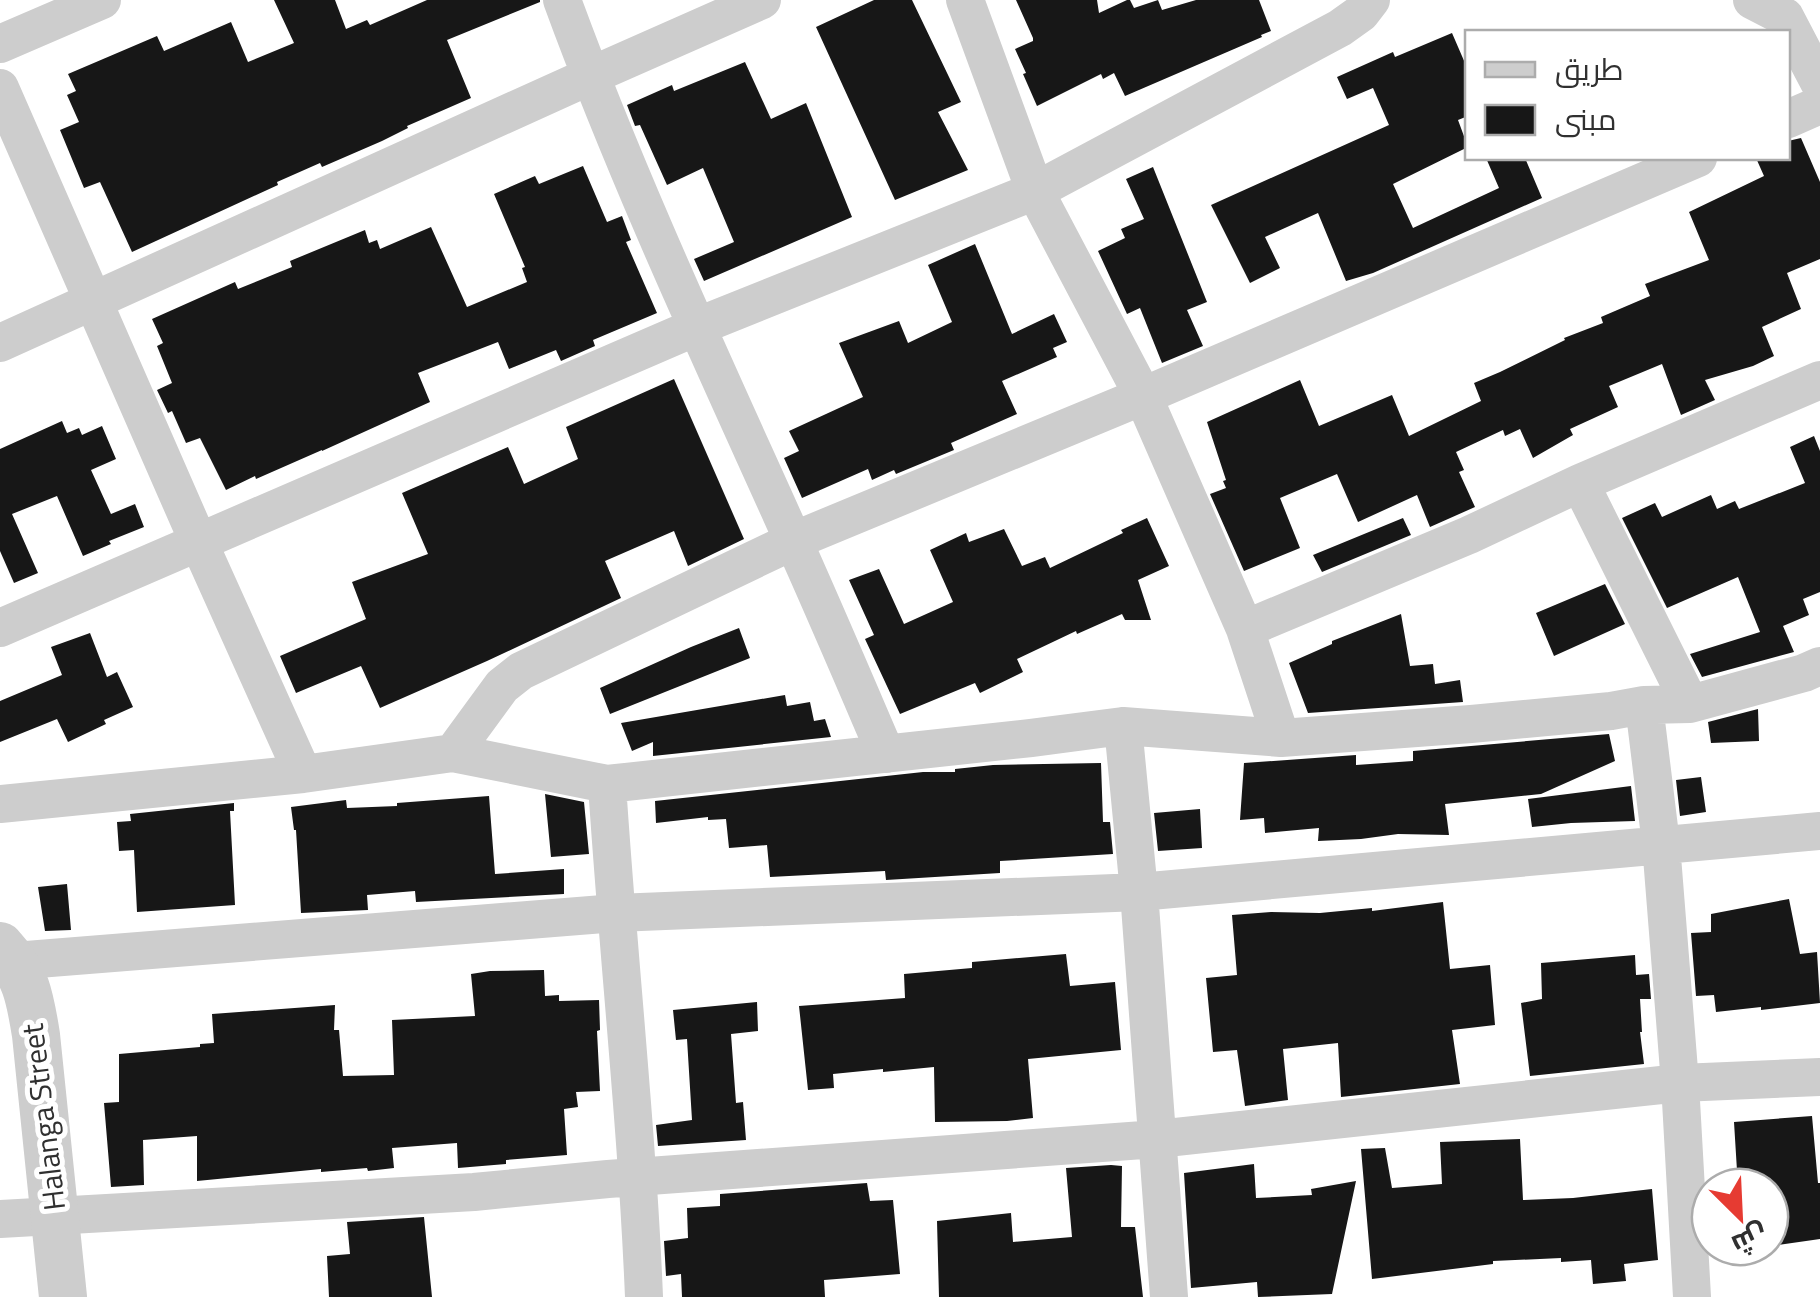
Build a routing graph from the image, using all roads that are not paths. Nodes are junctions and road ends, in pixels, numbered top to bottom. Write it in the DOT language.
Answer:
graph roads {
  1 [pos="102,0"];
  2 [pos="562,0"];
  3 [pos="762,0"];
  4 [pos="965,0"];
  5 [pos="1371,0"];
  6 [pos="1783,8"];
  7 [pos="0,44"];
  8 [pos="590,76"];
  9 [pos="1820,84"];
  10 [pos="0,88"];
  11 [pos="1820,105"];
  12 [pos="1790,118"];
  13 [pos="1693,160"];
  14 [pos="1034,191"];
  15 [pos="92,300"];
  16 [pos="696,327"];
  17 [pos="0,343"];
  18 [pos="1820,380"];
  19 [pos="1143,396"];
  20 [pos="1580,484"];
  21 [pos="793,540"];
  22 [pos="198,543"];
  23 [pos="0,628"];
  24 [pos="1245,629"];
  25 [pos="1820,666"];
  26 [pos="1690,704"];
  27 [pos="1644,705"];
  28 [pos="1124,726"];
  29 [pos="1281,738"];
  30 [pos="454,753"];
  31 [pos="886,754"];
  32 [pos="303,774"];
  33 [pos="607,784"];
  34 [pos="0,804"];
  35 [pos="1820,832"];
  36 [pos="1661,844"];
  37 [pos="1138,892"];
  38 [pos="616,913"];
  39 [pos="5,956"];
  40 [pos="1820,1077"];
  41 [pos="1680,1083"];
  42 [pos="1157,1139"];
  43 [pos="639,1178"];
  44 [pos="56,1217"];
  45 [pos="0,1219"];
  46 [pos="63,1297"];
  47 [pos="644,1297"];
  48 [pos="1169,1297"];
  49 [pos="1692,1297"];
  1 -- 7 [label="street"];
  2 -- 8 [label="street"];
  3 -- 8 [label="street"];
  4 -- 14 [label="street"];
  5 -- 14 [label="street"];
  6 -- 9 [label="street"];
  8 -- 15 [label="street"];
  8 -- 16 [label="street"];
  10 -- 15 [label="street"];
  11 -- 12 [label="street"];
  13 -- 19 [label="street"];
  14 -- 16 [label="street"];
  14 -- 19 [label="street"];
  15 -- 17 [label="street"];
  15 -- 22 [label="street"];
  16 -- 21 [label="street"];
  16 -- 22 [label="street"];
  18 -- 20 [label="street"];
  19 -- 21 [label="street"];
  19 -- 24 [label="street"];
  20 -- 24 [label="street"];
  20 -- 26 [label="street"];
  21 -- 30 [label="street"];
  21 -- 31 [label="street"];
  22 -- 23 [label="street"];
  22 -- 32 [label="street"];
  24 -- 29 [label="street"];
  25 -- 26 [label="street"];
  26 -- 27 [label="street"];
  27 -- 29 [label="street"];
  27 -- 36 [label="street"];
  28 -- 29 [label="street"];
  28 -- 31 [label="street"];
  28 -- 37 [label="street"];
  30 -- 32 [label="street"];
  30 -- 33 [label="street"];
  31 -- 33 [label="street"];
  32 -- 34 [label="street"];
  33 -- 38 [label="street"];
  35 -- 36 [label="street"];
  36 -- 37 [label="street"];
  36 -- 41 [label="street"];
  37 -- 38 [label="street"];
  37 -- 42 [label="street"];
  38 -- 39 [label="street"];
  38 -- 43 [label="street"];
  39 -- 44 [label="street, Halanga Street"];
  40 -- 41 [label="street"];
  41 -- 42 [label="street"];
  41 -- 49 [label="street"];
  42 -- 43 [label="street"];
  42 -- 48 [label="street"];
  43 -- 44 [label="street"];
  43 -- 47 [label="street"];
  44 -- 45 [label="street"];
  44 -- 46 [label="street, Halanga Street"];
}
